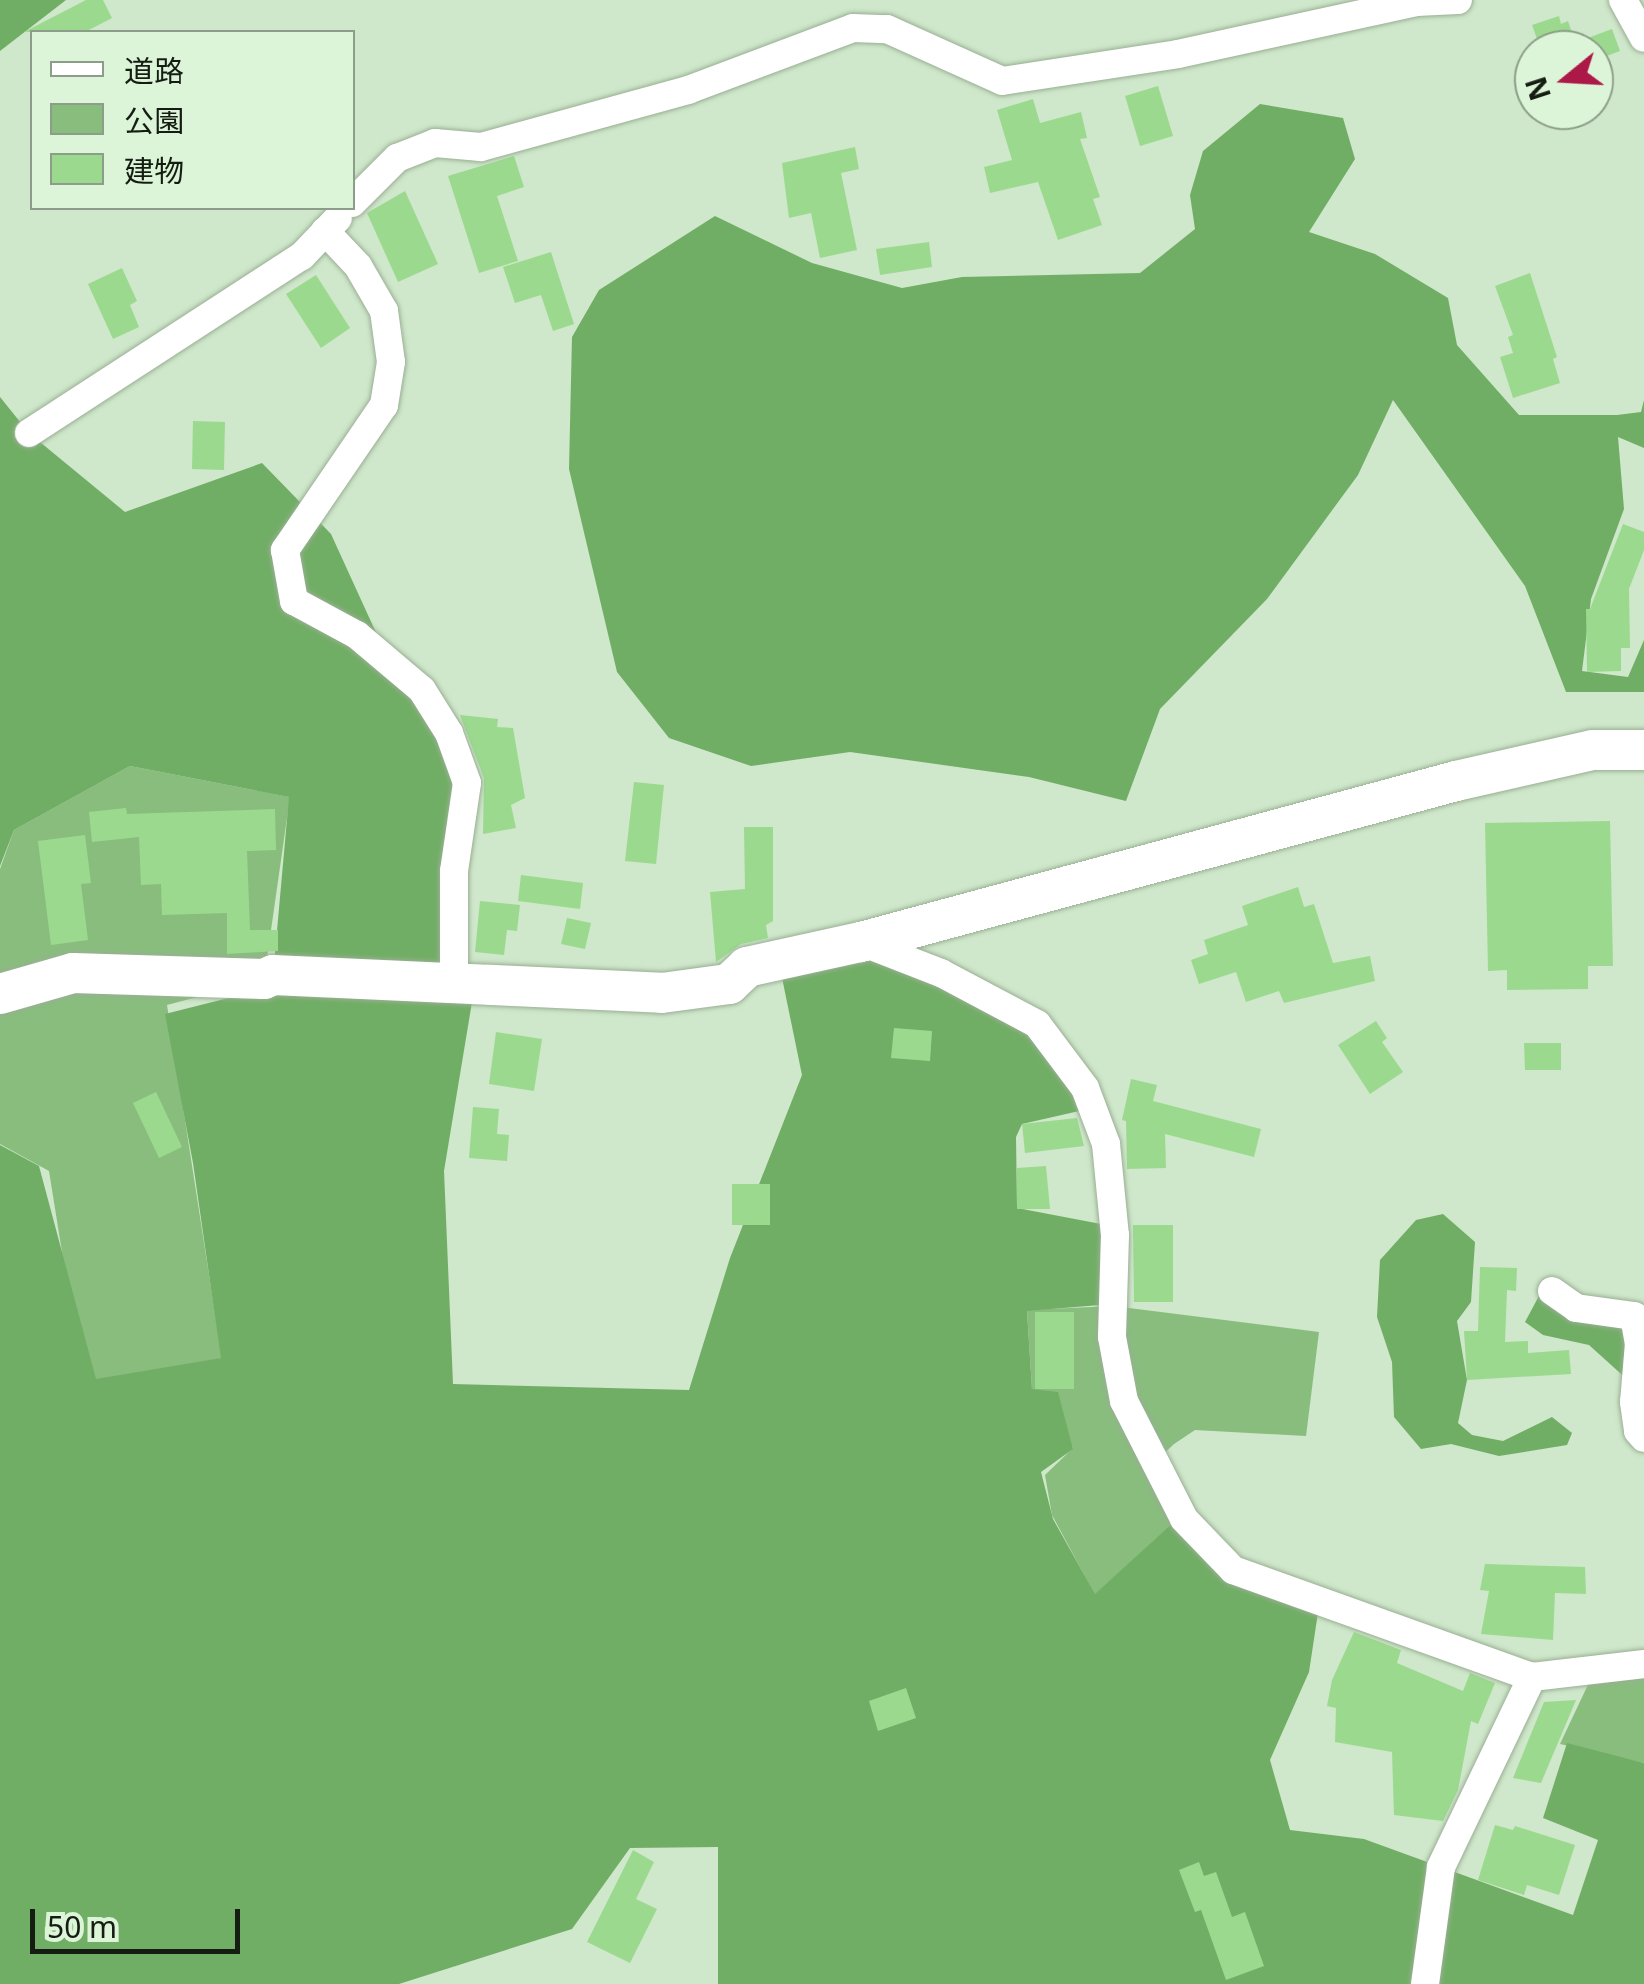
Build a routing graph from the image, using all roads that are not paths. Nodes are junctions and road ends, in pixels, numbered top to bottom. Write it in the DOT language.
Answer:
graph roads {
  1 [pos="1456,0"];
  2 [pos="1623,0"];
  3 [pos="1644,38"];
  4 [pos="355,201"];
  5 [pos="346,210"];
  6 [pos="326,232"];
  7 [pos="28,433"];
  8 [pos="1644,750"];
  9 [pos="861,942"];
  10 [pos="454,985"];
  11 [pos="0,994"];
  12 [pos="1552,1291"];
  13 [pos="1644,1438"];
  14 [pos="1644,1664"];
  15 [pos="1532,1676"];
  16 [pos="1426,1984"];
  1 -- 4 [label="street"];
  2 -- 3 [label="street"];
  5 -- 6 [label="street"];
  6 -- 7 [label="street"];
  6 -- 10 [label="street"];
  8 -- 9 [label="street"];
  9 -- 10 [label="street"];
  9 -- 15 [label="street"];
  10 -- 11 [label="street"];
  12 -- 13 [label="street"];
  14 -- 15 [label="street"];
  15 -- 16 [label="street"];
}
